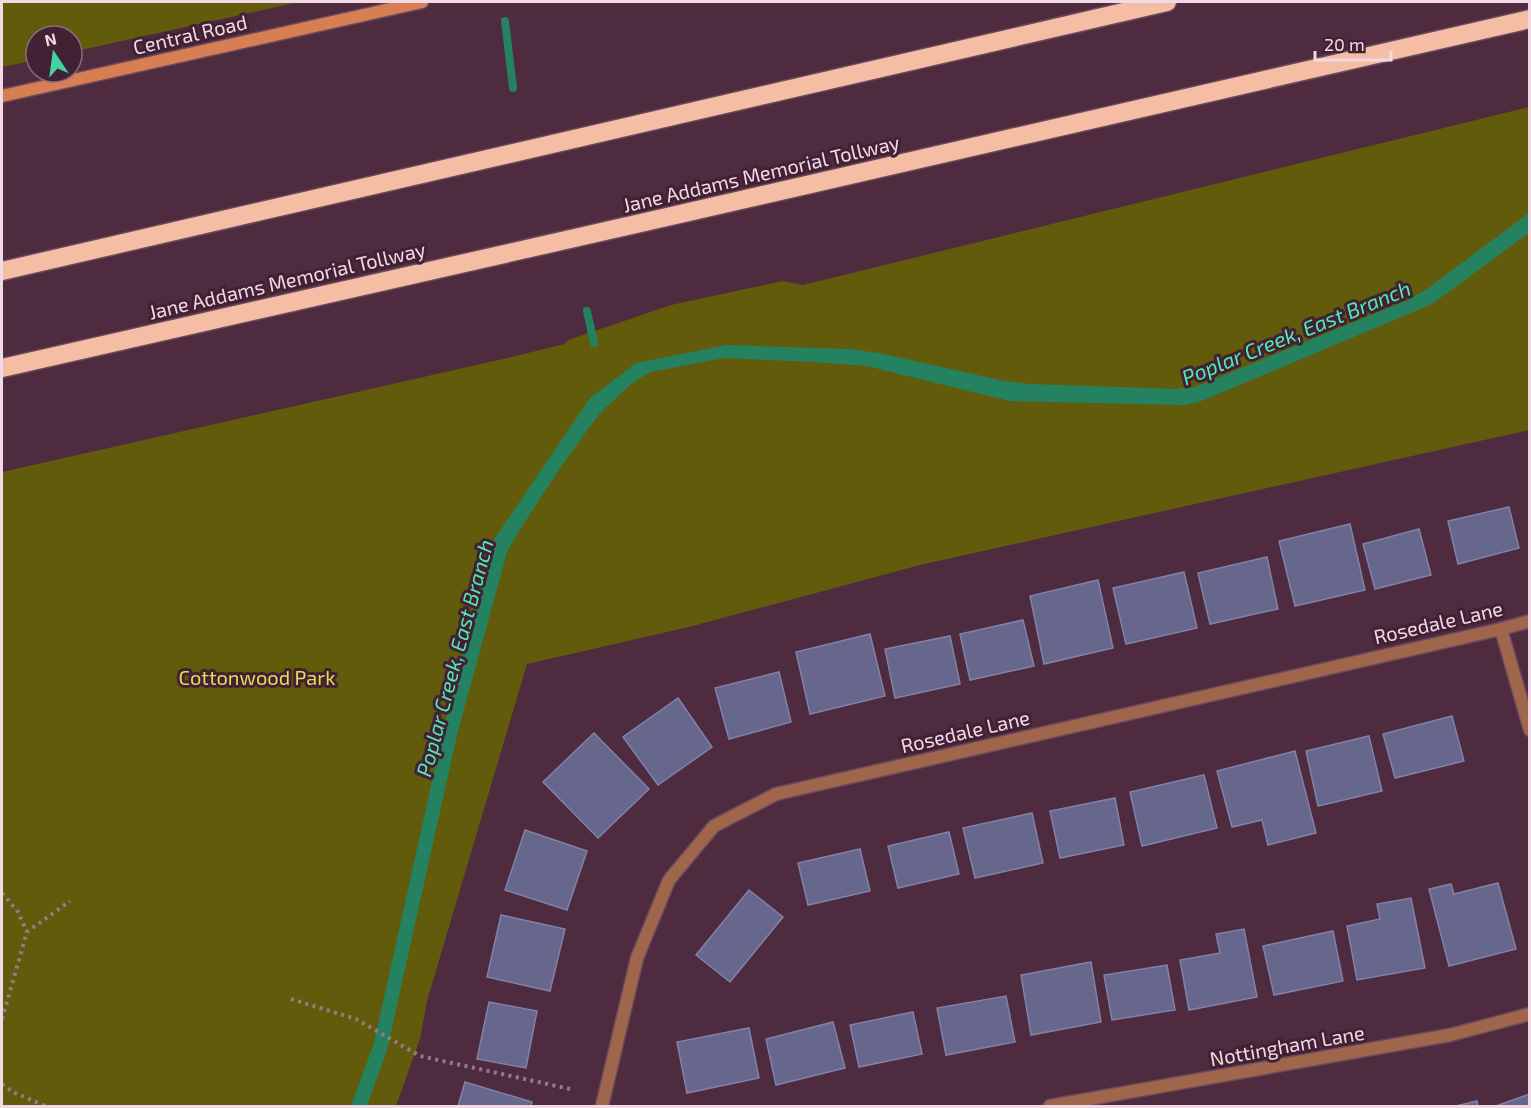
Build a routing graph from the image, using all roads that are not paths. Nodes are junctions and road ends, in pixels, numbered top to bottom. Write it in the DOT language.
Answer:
graph roads {
  1 [pos="422,2"];
  2 [pos="1167,2"];
  3 [pos="1530,19"];
  4 [pos="2,96"];
  5 [pos="2,271"];
  6 [pos="2,368"];
  7 [pos="1530,621"];
  8 [pos="1501,628"];
  9 [pos="1530,730"];
  10 [pos="1530,1014"];
  11 [pos="602,1107"];
  12 [pos="1050,1107"];
  1 -- 4 [label="street, Central Road"];
  2 -- 5 [label="highway"];
  3 -- 6 [label="highway, Jane Addams Memorial Tollway"];
  7 -- 8 [label="street, Rosedale Lane"];
  8 -- 9 [label="street"];
  8 -- 11 [label="street, Rosedale Lane"];
  10 -- 12 [label="street, Nottingham Lane"];
}
